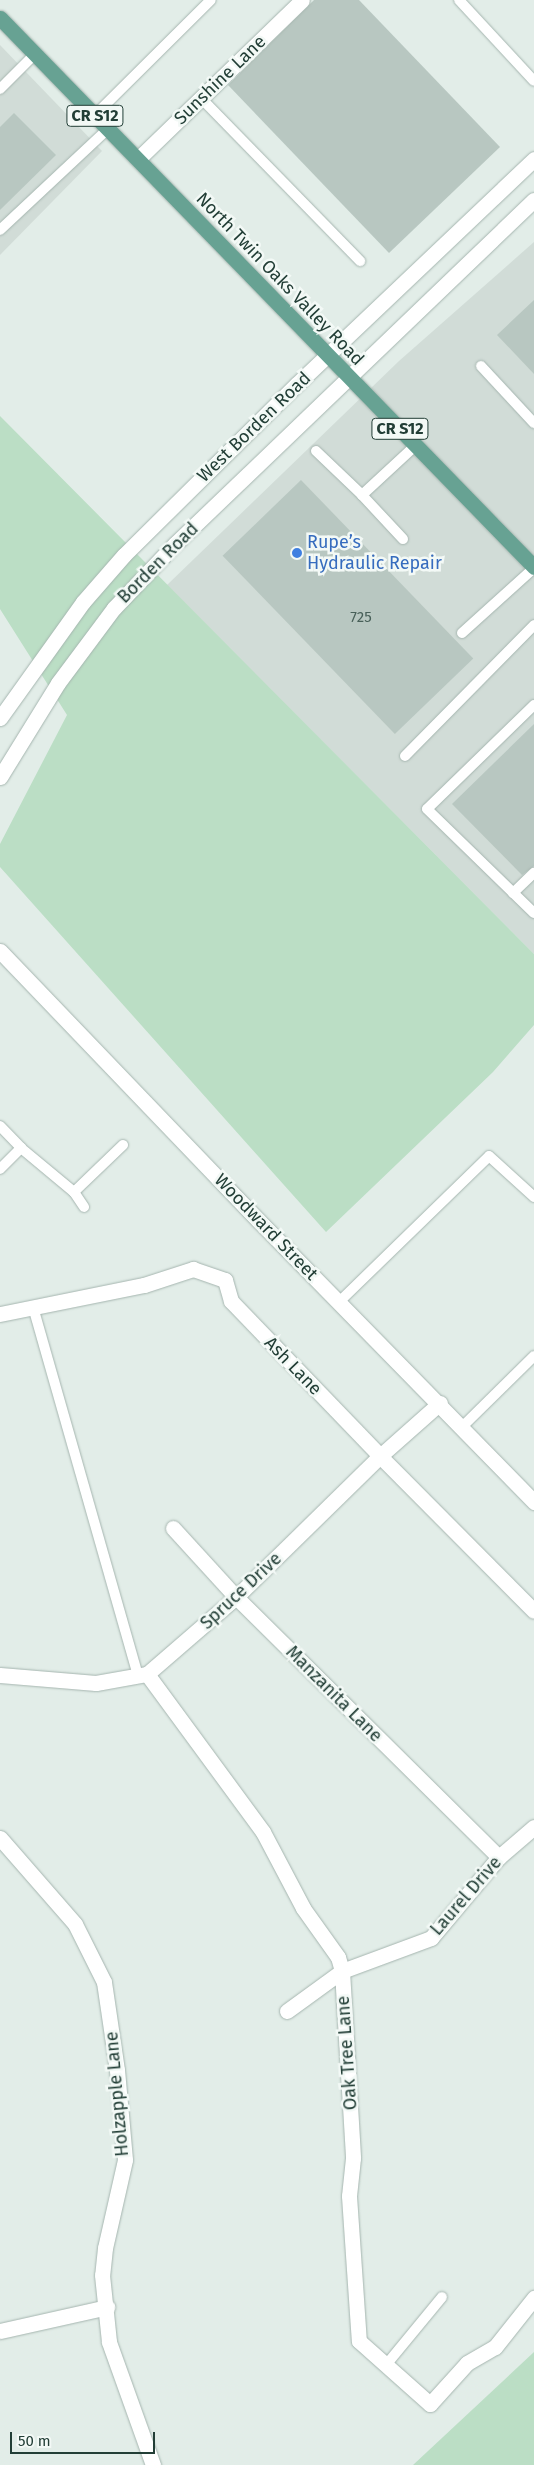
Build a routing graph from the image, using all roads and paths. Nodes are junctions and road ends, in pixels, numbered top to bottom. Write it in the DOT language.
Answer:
graph roads {
  1 [pos="211,0"];
  2 [pos="302,0"];
  3 [pos="459,0"];
  4 [pos="0,18"];
  5 [pos="35,54"];
  6 [pos="534,81"];
  7 [pos="0,89"];
  8 [pos="201,98"];
  9 [pos="94,115"];
  10 [pos="108,129"];
  11 [pos="138,159"];
  12 [pos="534,159"];
  13 [pos="534,200"];
  14 [pos="0,230"];
  15 [pos="360,260"];
  16 [pos="328,355"];
  17 [pos="481,366"];
  18 [pos="348,376"];
  19 [pos="534,423"];
  20 [pos="416,445"];
  21 [pos="316,451"];
  22 [pos="362,495"];
  23 [pos="403,539"];
  24 [pos="534,568"];
  25 [pos="534,625"];
  26 [pos="462,633"];
  27 [pos="534,705"];
  28 [pos="0,718"];
  29 [pos="405,756"];
  30 [pos="0,776"];
  31 [pos="534,872"];
  32 [pos="513,893"];
  33 [pos="534,913"];
  34 [pos="0,951"];
  35 [pos="0,1126"];
  36 [pos="123,1144"];
  37 [pos="21,1148"];
  38 [pos="0,1169"];
  39 [pos="74,1192"];
  40 [pos="534,1197"];
  41 [pos="84,1207"];
  42 [pos="339,1302"];
  43 [pos="33,1307"];
  44 [pos="0,1314"];
  45 [pos="534,1356"];
  46 [pos="440,1403"];
  47 [pos="462,1427"];
  48 [pos="380,1456"];
  49 [pos="534,1502"];
  50 [pos="173,1528"];
  51 [pos="236,1597"];
  52 [pos="534,1611"];
  53 [pos="0,1675"];
  54 [pos="142,1675"];
  55 [pos="534,1827"];
  56 [pos="0,1838"];
  57 [pos="499,1857"];
  58 [pos="342,1970"];
  59 [pos="287,2011"];
  60 [pos="442,2297"];
  61 [pos="534,2298"];
  62 [pos="107,2308"];
  63 [pos="0,2331"];
  64 [pos="386,2365"];
  65 [pos="153,2465"];
  1 -- 9 [label="lane"];
  2 -- 8 [label="street, Sunshine Lane"];
  3 -- 6 [label="lane"];
  4 -- 5 [label="main road, North Twin Oaks Valley Road / CR S12"];
  5 -- 7 [label="lane"];
  5 -- 9 [label="main road, North Twin Oaks Valley Road / CR S12"];
  8 -- 11 [label="street, Sunshine Lane"];
  8 -- 15 [label="lane"];
  9 -- 10 [label="main road, North Twin Oaks Valley Road / CR S12"];
  10 -- 11 [label="main road, North Twin Oaks Valley Road / CR S12"];
  10 -- 14 [label="lane"];
  11 -- 16 [label="main road, North Twin Oaks Valley Road / CR S12"];
  12 -- 16 [label="street, West Borden Road"];
  13 -- 18 [label="street"];
  16 -- 18 [label="main road, North Twin Oaks Valley Road / CR S12"];
  16 -- 28 [label="street, West Borden Road"];
  17 -- 19 [label="lane"];
  18 -- 20 [label="main road, North Twin Oaks Valley Road / CR S12"];
  18 -- 30 [label="street, Borden Road"];
  20 -- 22 [label="lane"];
  20 -- 24 [label="main road, North Twin Oaks Valley Road / CR S12"];
  21 -- 22 [label="lane"];
  22 -- 23 [label="lane"];
  24 -- 26 [label="lane"];
  25 -- 29 [label="lane"];
  27 -- 32 [label="lane"];
  31 -- 32 [label="lane"];
  32 -- 33 [label="lane"];
  34 -- 42 [label="street, Woodward Street"];
  35 -- 37 [label="lane"];
  36 -- 39 [label="lane"];
  37 -- 38 [label="lane"];
  37 -- 39 [label="lane"];
  39 -- 41 [label="lane"];
  40 -- 42 [label="lane"];
  42 -- 46 [label="street, Woodward Street"];
  43 -- 44 [label="street, Ash Lane"];
  43 -- 48 [label="street, Ash Lane"];
  43 -- 54 [label="lane"];
  45 -- 47 [label="lane"];
  46 -- 47 [label="street, Woodward Street"];
  46 -- 48 [label="street, Spruce Drive"];
  47 -- 49 [label="street, Woodward Street"];
  48 -- 51 [label="street, Spruce Drive"];
  48 -- 52 [label="street, Ash Lane"];
  50 -- 51 [label="street, Manzanita Lane"];
  51 -- 54 [label="street, Spruce Drive"];
  51 -- 57 [label="street, Manzanita Lane"];
  53 -- 54 [label="street"];
  54 -- 58 [label="street, Oak Tree Lane"];
  55 -- 57 [label="street, Laurel Drive"];
  56 -- 62 [label="street, Holzapple Lane"];
  57 -- 58 [label="street, Laurel Drive"];
  58 -- 59 [label="street, Laurel Drive"];
  58 -- 64 [label="street, Oak Tree Lane"];
  60 -- 64 [label="lane"];
  61 -- 64 [label="street, Oak Tree Lane"];
  62 -- 63 [label="street"];
  62 -- 65 [label="street, Holzapple Lane"];
}
